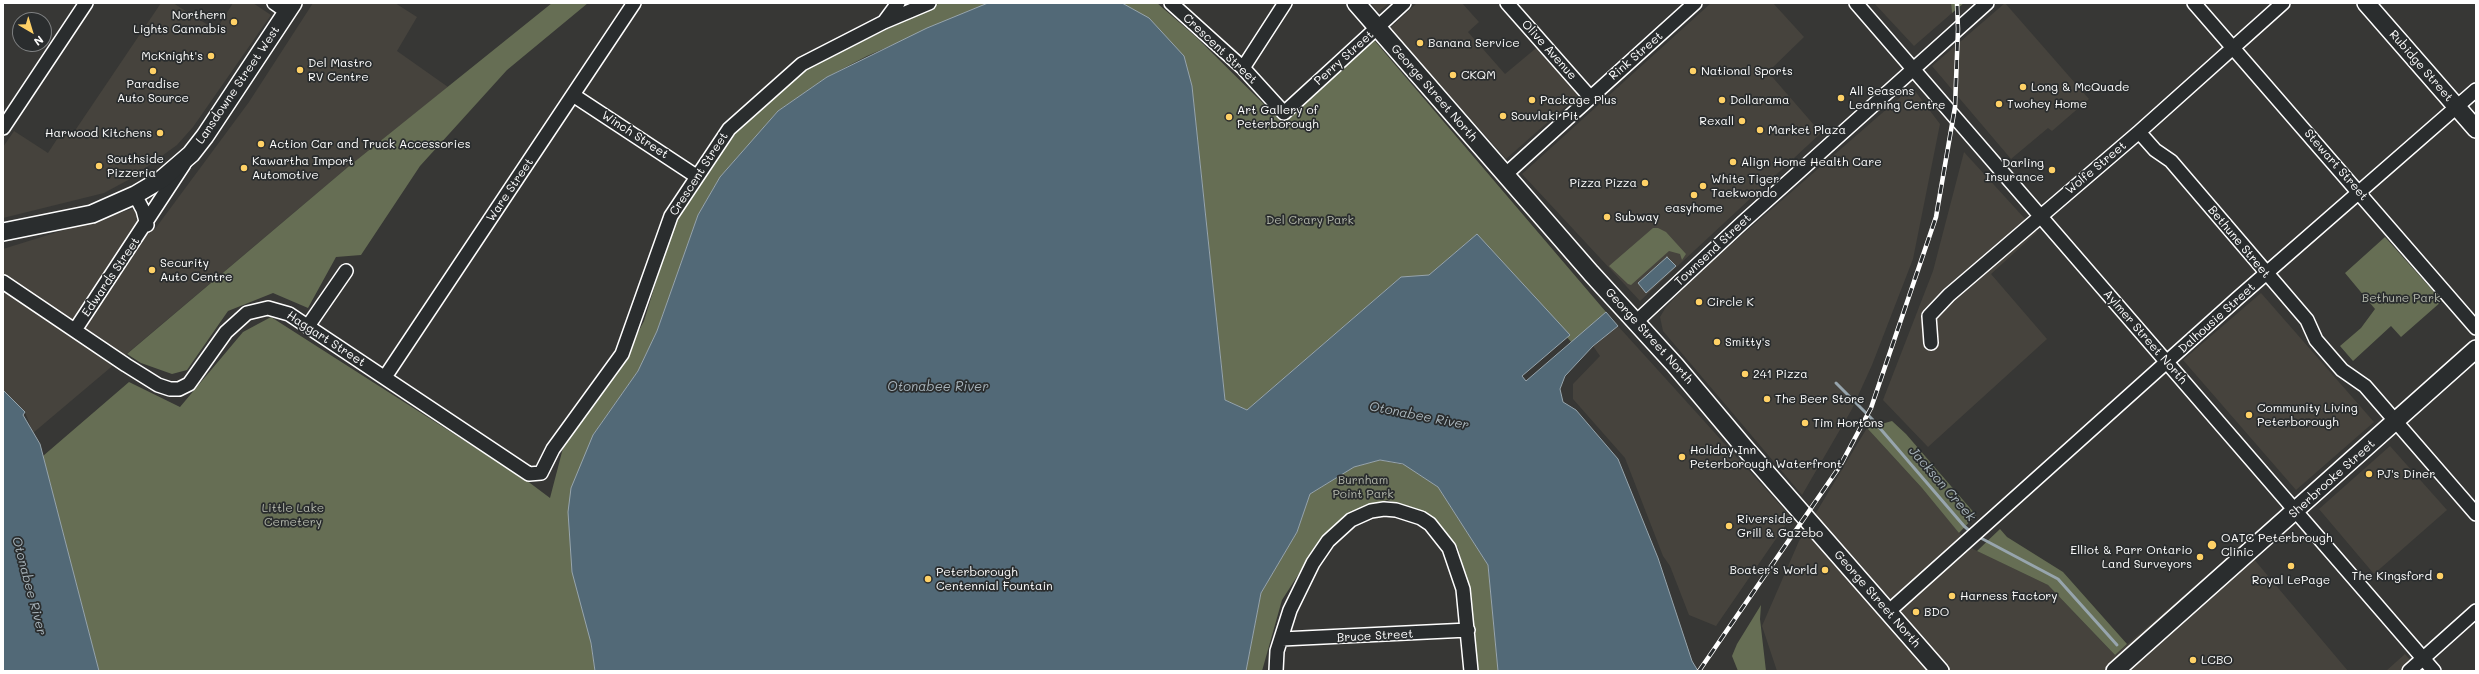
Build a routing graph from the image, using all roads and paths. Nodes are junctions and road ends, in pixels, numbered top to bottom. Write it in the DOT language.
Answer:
graph roads {
  1 [pos="86,3"];
  2 [pos="634,3"];
  3 [pos="898,3"];
  4 [pos="929,3"];
  5 [pos="1171,3"];
  6 [pos="1285,3"];
  7 [pos="1356,3"];
  8 [pos="1404,3"];
  9 [pos="1507,3"];
  10 [pos="1695,3"];
  11 [pos="1856,3"];
  12 [pos="1987,3"];
  13 [pos="2194,3"];
  14 [pos="2283,3"];
  15 [pos="2366,3"];
  16 [pos="285,6"];
  17 [pos="884,22"];
  18 [pos="1378,28"];
  19 [pos="2232,47"];
  20 [pos="1243,68"];
  21 [pos="1914,69"];
  22 [pos="2476,90"];
  23 [pos="573,95"];
  24 [pos="1590,96"];
  25 [pos="2457,107"];
  26 [pos="1284,113"];
  27 [pos="3,128"];
  28 [pos="2476,129"];
  29 [pos="2139,132"];
  30 [pos="191,154"];
  31 [pos="1506,174"];
  32 [pos="696,176"];
  33 [pos="2360,192"];
  34 [pos="135,196"];
  35 [pos="2042,216"];
  36 [pos="147,225"];
  37 [pos="3,232"];
  38 [pos="346,271"];
  39 [pos="2266,274"];
  40 [pos="3,282"];
  41 [pos="1637,321"];
  42 [pos="308,326"];
  43 [pos="2476,328"];
  44 [pos="75,330"];
  45 [pos="1931,343"];
  46 [pos="2476,350"];
  47 [pos="2166,363"];
  48 [pos="385,377"];
  49 [pos="2396,422"];
  50 [pos="541,473"];
  51 [pos="2297,510"];
  52 [pos="2476,514"];
  53 [pos="2476,611"];
  54 [pos="1888,612"];
  55 [pos="1468,630"];
  56 [pos="1282,640"];
  57 [pos="2424,659"];
  58 [pos="1276,671"];
  59 [pos="1470,671"];
  60 [pos="1940,671"];
  61 [pos="2115,671"];
  62 [pos="2409,671"];
  63 [pos="2434,671"];
  1 -- 27 [label="street"];
  2 -- 23 [label="street, Ware Street"];
  3 -- 17 [label="street"];
  4 -- 17 [label="street, Crescent Street"];
  5 -- 20 [label="street, Crescent Street"];
  6 -- 20 [label="street"];
  7 -- 18 [label="main road, George Street North"];
  8 -- 18 [label="street, Perry Street"];
  9 -- 24 [label="street, Olive Avenue"];
  10 -- 24 [label="street, Rink Street"];
  11 -- 21 [label="street, Aylmer Street North"];
  12 -- 21 [label="street, Townsend Street"];
  13 -- 19 [label="street, Stewart Street"];
  14 -- 19 [label="street, Wolfe Street"];
  15 -- 25 [label="main road, Rubidge Street"];
  16 -- 30 [label="main road, Lansdowne Street West"];
  17 -- 32 [label="street, Crescent Street"];
  18 -- 26 [label="street, Perry Street"];
  18 -- 31 [label="main road, George Street North"];
  19 -- 29 [label="street, Wolfe Street"];
  19 -- 33 [label="street, Stewart Street"];
  20 -- 26 [label="street, Crescent Street"];
  21 -- 35 [label="street, Aylmer Street North"];
  21 -- 41 [label="street, Townsend Street"];
  22 -- 25 [label="street, Dalhousie Street"];
  23 -- 32 [label="street, Winch Street"];
  23 -- 48 [label="street, Ware Street"];
  24 -- 31 [label="street, Rink Street"];
  25 -- 28 [label="main road, Rubidge Street"];
  25 -- 33 [label="street, Dalhousie Street"];
  29 -- 35 [label="street, Wolfe Street"];
  29 -- 39 [label="street, Bethune Street"];
  30 -- 34 [label="main road, Lansdowne Street West"];
  30 -- 36 [label="street, Edwards Street"];
  31 -- 41 [label="main road, George Street North"];
  32 -- 50 [label="street, Crescent Street"];
  33 -- 39 [label="street, Dalhousie Street"];
  33 -- 43 [label="street, Stewart Street"];
  34 -- 36 [label="street, Edwards Street"];
  34 -- 37 [label="main road, Lansdowne Street West"];
  35 -- 45 [label="street, Wolfe Street"];
  35 -- 47 [label="street, Aylmer Street North"];
  36 -- 44 [label="street, Edwards Street"];
  38 -- 42 [label="street"];
  39 -- 47 [label="street, Dalhousie Street"];
  39 -- 49 [label="street, Bethune Street"];
  40 -- 44 [label="street, Haggart Street"];
  41 -- 54 [label="main road, George Street North"];
  42 -- 44 [label="street, Haggart Street"];
  42 -- 48 [label="street, Haggart Street"];
  46 -- 49 [label="main road, Sherbrooke Street"];
  47 -- 51 [label="street, Aylmer Street North"];
  47 -- 54 [label="street, Dalhousie Street"];
  48 -- 50 [label="street, Haggart Street"];
  49 -- 51 [label="main road, Sherbrooke Street"];
  49 -- 52 [label="street"];
  51 -- 57 [label="street, Aylmer Street North"];
  51 -- 61 [label="main road, Sherbrooke Street"];
  53 -- 57 [label="street"];
  54 -- 60 [label="main road, George Street North"];
  55 -- 56 [label="street, Bruce Street"];
  55 -- 56 [label="street"];
  55 -- 59 [label="street"];
  56 -- 58 [label="street"];
  57 -- 62 [label="street"];
  57 -- 63 [label="street, Aylmer Street North"];
}
